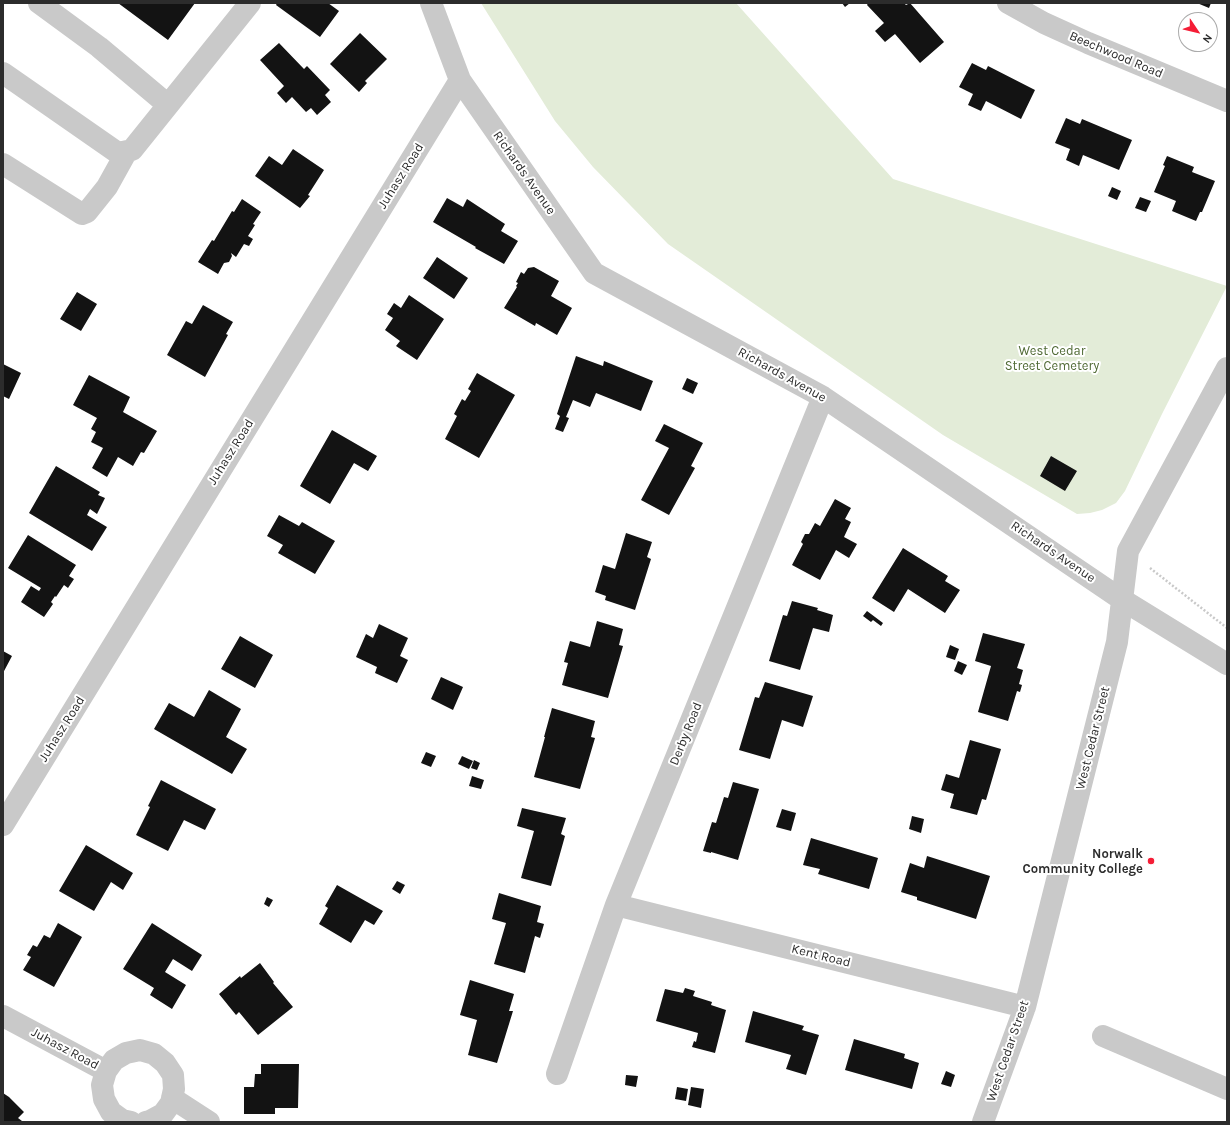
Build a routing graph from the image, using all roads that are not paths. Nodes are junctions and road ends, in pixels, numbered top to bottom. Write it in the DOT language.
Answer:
graph roads {
  1 [pos="39,3"];
  2 [pos="250,3"];
  3 [pos="430,3"];
  4 [pos="1008,3"];
  5 [pos="3,73"];
  6 [pos="460,80"];
  7 [pos="1227,101"];
  8 [pos="168,105"];
  9 [pos="127,151"];
  10 [pos="3,164"];
  11 [pos="1227,368"];
  12 [pos="823,397"];
  13 [pos="1121,599"];
  14 [pos="1227,664"];
  15 [pos="3,825"];
  16 [pos="616,905"];
  17 [pos="1025,1007"];
  18 [pos="3,1016"];
  19 [pos="1103,1036"];
  20 [pos="106,1071"];
  21 [pos="557,1074"];
  22 [pos="1227,1089"];
  23 [pos="172,1098"];
  24 [pos="131,1122"];
  25 [pos="146,1122"];
  26 [pos="209,1122"];
  27 [pos="983,1122"];
  1 -- 8 [label="street"];
  2 -- 8 [label="street"];
  3 -- 6 [label="street, Richards Avenue"];
  4 -- 7 [label="street, Beechwood Road"];
  5 -- 9 [label="street"];
  6 -- 12 [label="street, Richards Avenue"];
  6 -- 15 [label="street, Juhasz Road"];
  8 -- 9 [label="street"];
  9 -- 10 [label="street"];
  11 -- 13 [label="street, West Cedar Street"];
  12 -- 13 [label="street, Richards Avenue"];
  12 -- 16 [label="street, Derby Road"];
  13 -- 14 [label="street, Richards Avenue"];
  13 -- 17 [label="street, West Cedar Street"];
  16 -- 17 [label="street, Kent Road"];
  16 -- 21 [label="street, Derby Road"];
  17 -- 27 [label="street, West Cedar Street"];
  18 -- 20 [label="street, Juhasz Road"];
  19 -- 22 [label="street"];
  20 -- 23 [label="street, Juhasz Road"];
  20 -- 24 [label="street, Juhasz Road"];
  23 -- 25 [label="street, Juhasz Road"];
  23 -- 26 [label="street"];
}
